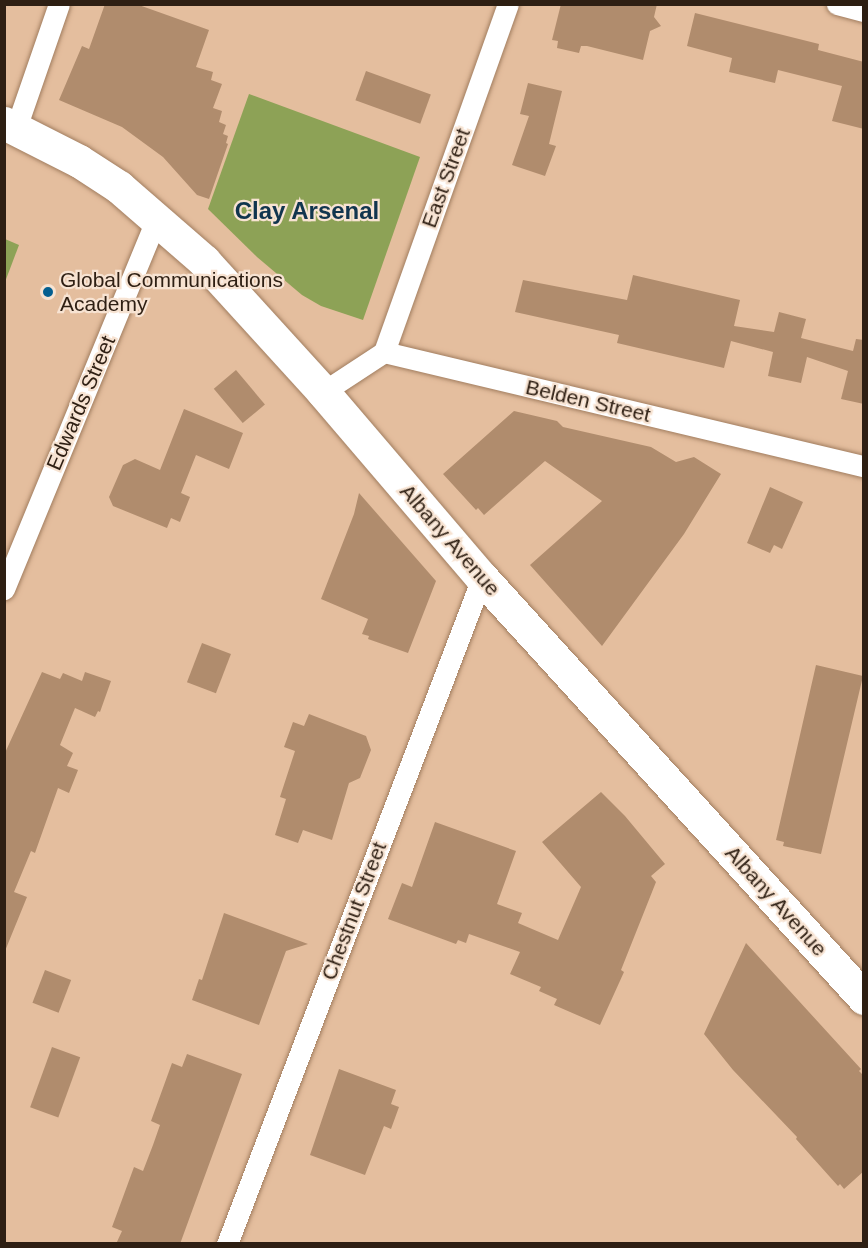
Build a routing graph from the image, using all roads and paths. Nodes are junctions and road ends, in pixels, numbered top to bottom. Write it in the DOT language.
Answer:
graph roads {
  1 [pos="59,4"];
  2 [pos="508,4"];
  3 [pos="837,4"];
  4 [pos="864,11"];
  5 [pos="10,126"];
  6 [pos="157,218"];
  7 [pos="384,352"];
  8 [pos="323,392"];
  9 [pos="864,466"];
  10 [pos="482,578"];
  11 [pos="4,589"];
  12 [pos="864,998"];
  13 [pos="227,1244"];
  1 -- 5 [label="street"];
  2 -- 7 [label="street, East Street"];
  3 -- 4 [label="street"];
  5 -- 6 [label="highway, Albany Avenue"];
  6 -- 8 [label="highway, Albany Avenue"];
  6 -- 11 [label="street, Edwards Street"];
  7 -- 8 [label="street"];
  7 -- 9 [label="street, Belden Street"];
  8 -- 10 [label="highway, Albany Avenue"];
  10 -- 12 [label="highway, Albany Avenue"];
  10 -- 13 [label="street, Chestnut Street"];
}
